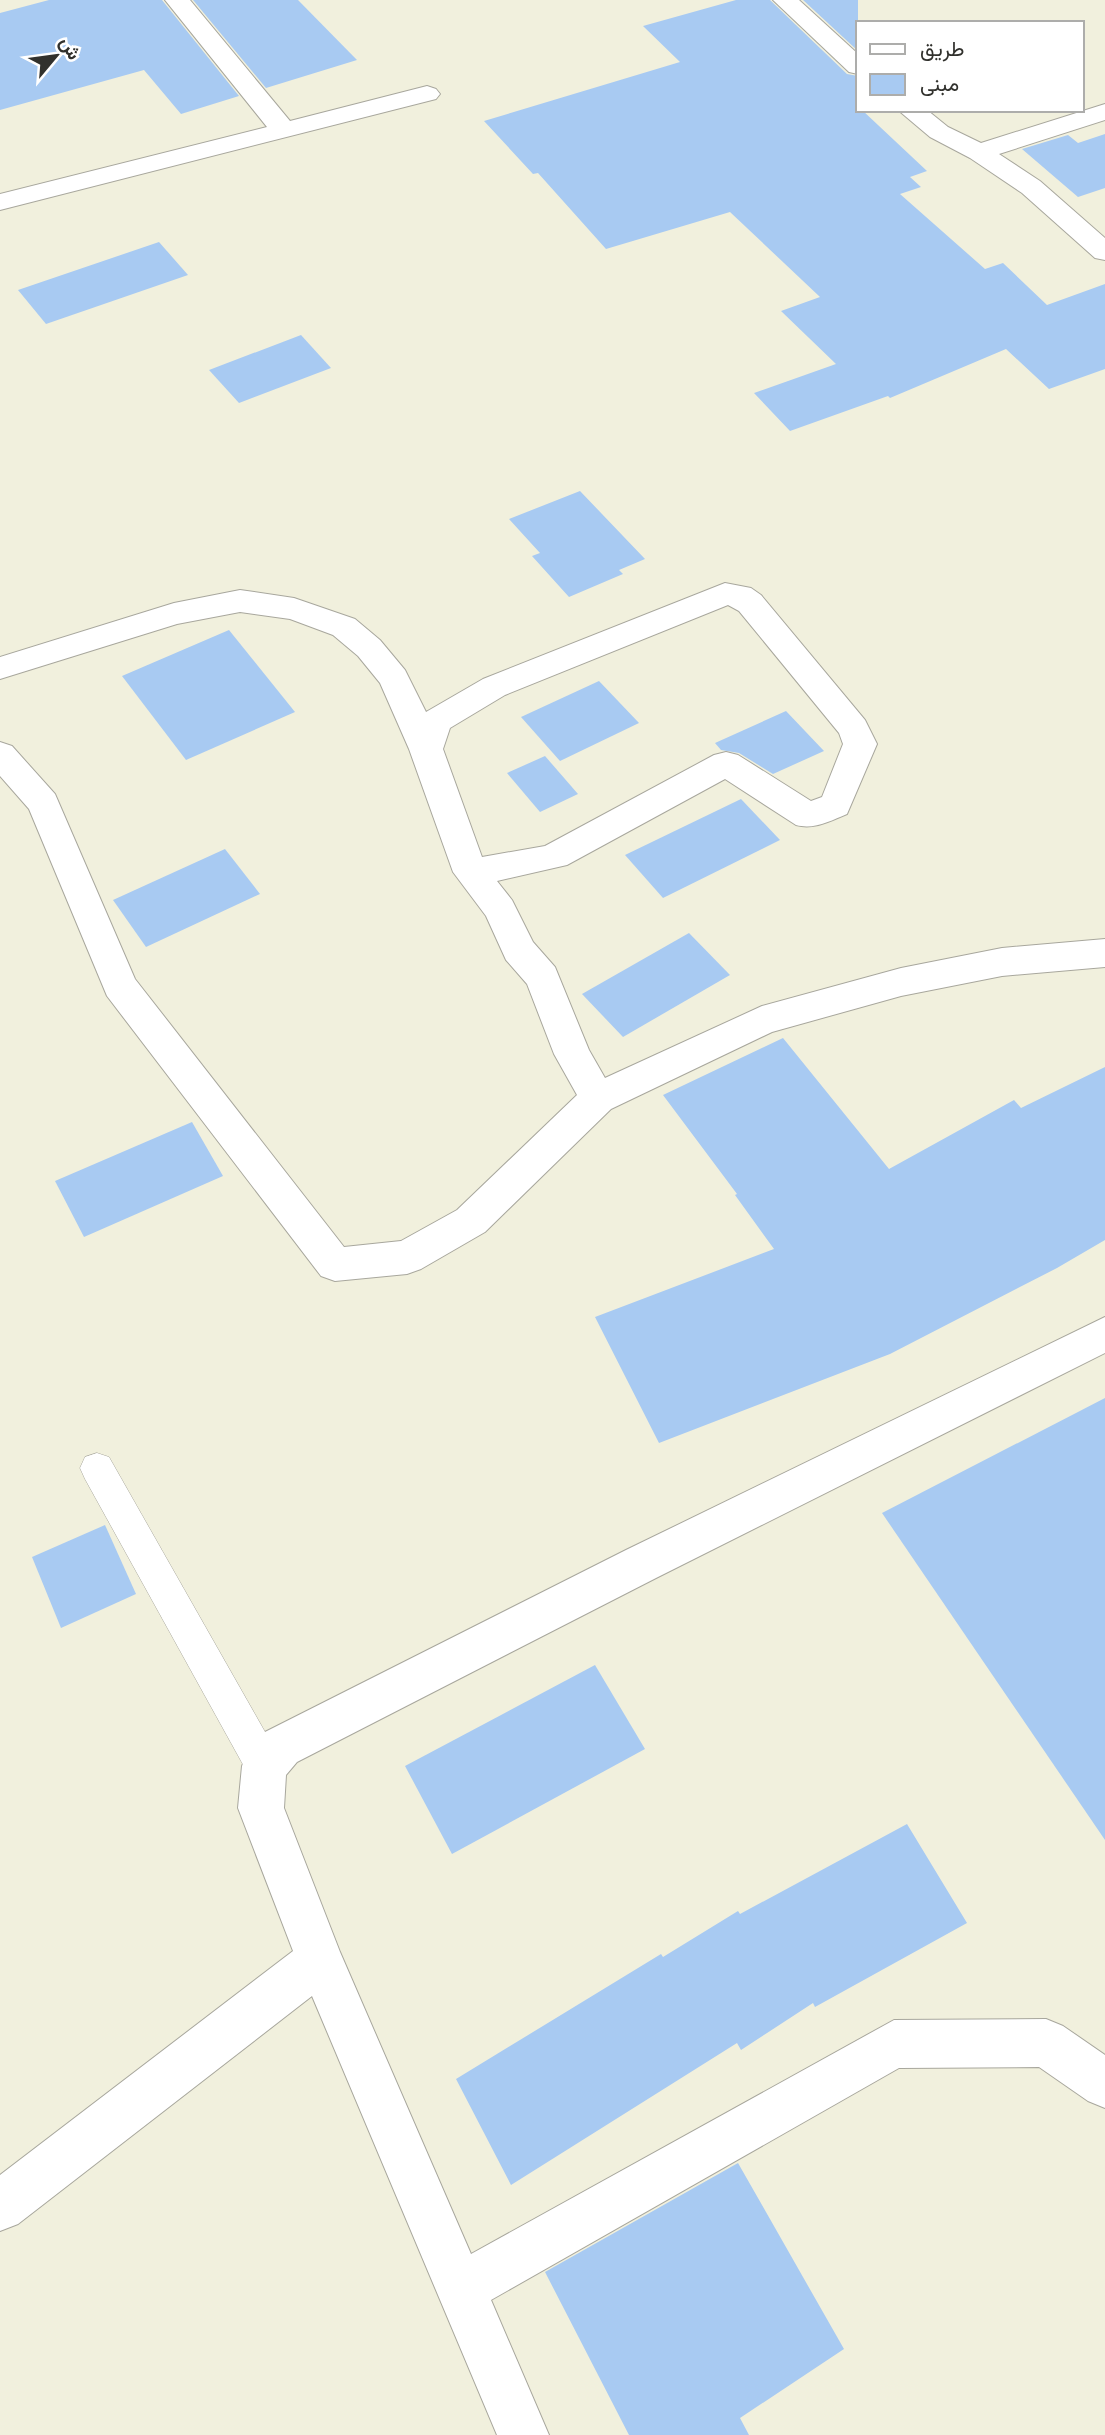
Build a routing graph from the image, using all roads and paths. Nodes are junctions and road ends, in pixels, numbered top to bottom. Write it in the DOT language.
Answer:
graph roads {
  1 [pos="177,0"];
  2 [pos="785,0"];
  3 [pos="856,65"];
  4 [pos="427,94"];
  5 [pos="914,112"];
  6 [pos="1105,112"];
  7 [pos="283,129"];
  8 [pos="979,152"];
  9 [pos="0,202"];
  10 [pos="1105,252"];
  11 [pos="0,668"];
  12 [pos="426,749"];
  13 [pos="0,754"];
  14 [pos="470,872"];
  15 [pos="1105,953"];
  16 [pos="598,1098"];
  17 [pos="1105,1334"];
  18 [pos="97,1468"];
  19 [pos="264,1766"];
  20 [pos="320,1960"];
  21 [pos="1105,2084"];
  22 [pos="0,2206"];
  23 [pos="460,2289"];
  24 [pos="523,2435"];
  1 -- 7 [label="street"];
  2 -- 3 [label="street"];
  4 -- 7 [label="street"];
  5 -- 8 [label="street"];
  6 -- 8 [label="street"];
  7 -- 9 [label="street"];
  8 -- 10 [label="street"];
  11 -- 12 [label="street"];
  12 -- 14 [label="street"];
  12 -- 14 [label="street"];
  13 -- 16 [label="street"];
  14 -- 16 [label="street"];
  15 -- 16 [label="street"];
  17 -- 19 [label="street"];
  18 -- 19 [label="lane"];
  19 -- 20 [label="street"];
  20 -- 22 [label="street"];
  20 -- 23 [label="street"];
  21 -- 23 [label="street"];
  23 -- 24 [label="street"];
}
